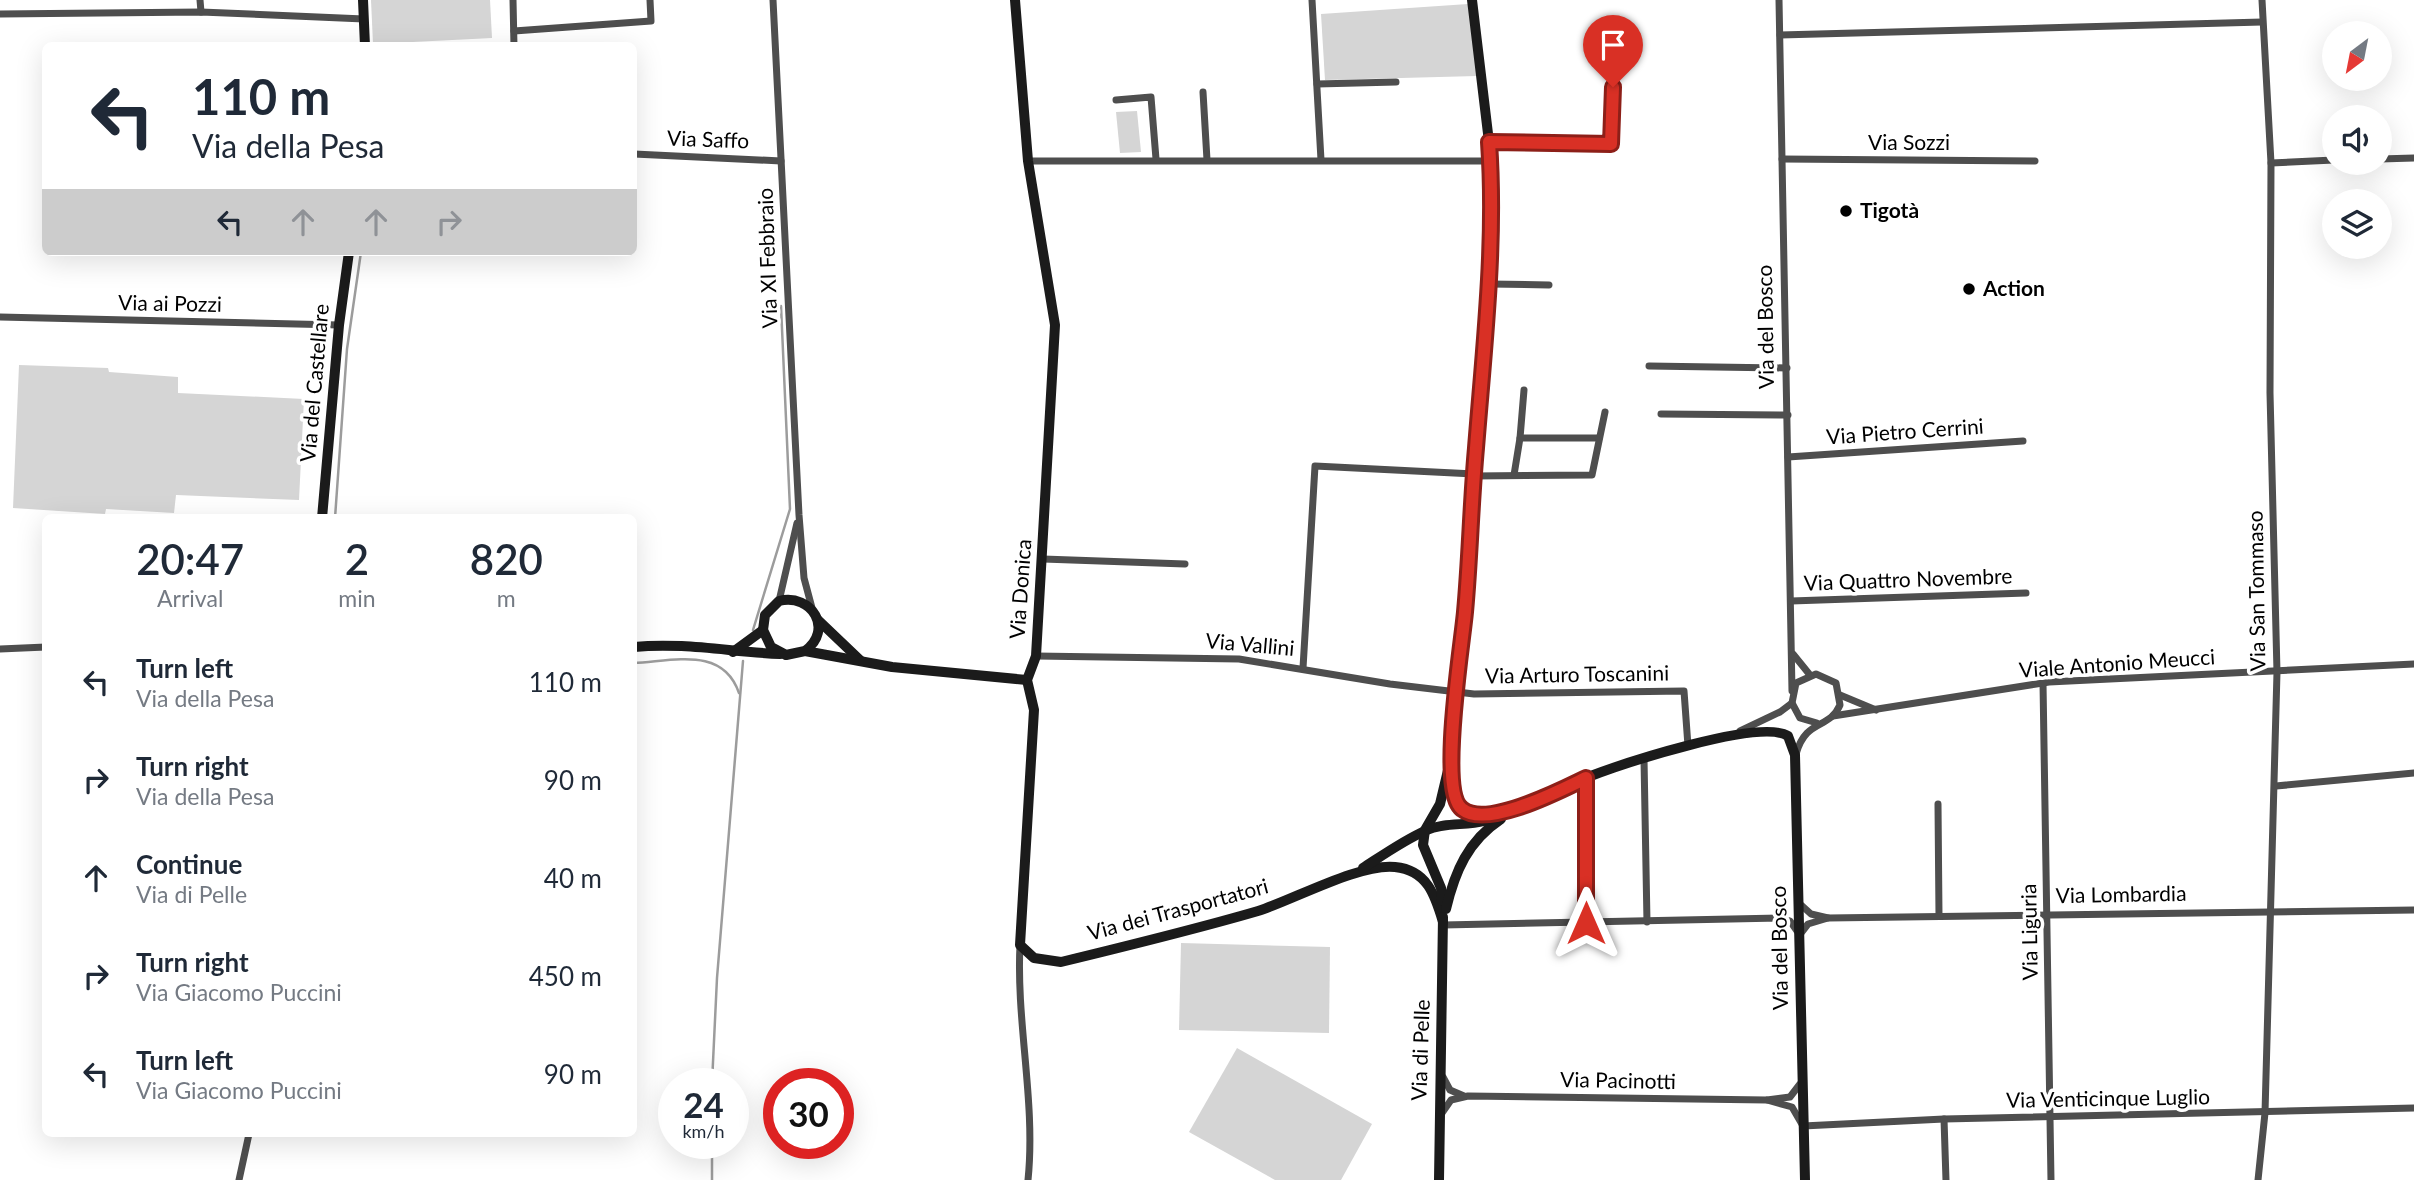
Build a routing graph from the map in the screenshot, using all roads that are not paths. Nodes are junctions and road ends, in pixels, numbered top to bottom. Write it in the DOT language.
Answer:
graph roads {
  1 [pos="200,0"];
  2 [pos="363,0"];
  3 [pos="513,0"];
  4 [pos="650,0"];
  5 [pos="773,0"];
  6 [pos="1015,0"];
  7 [pos="1312,0"];
  8 [pos="1472,0"];
  9 [pos="1779,0"];
  10 [pos="2262,0"];
  11 [pos="201,12"];
  12 [pos="0,14"];
  13 [pos="363,19"];
  14 [pos="2262,22"];
  15 [pos="514,31"];
  16 [pos="1780,35"];
  17 [pos="365,42"];
  18 [pos="514,42"];
  19 [pos="1396,82"];
  20 [pos="1317,84"];
  21 [pos="1613,87"];
  22 [pos="1203,92"];
  23 [pos="1116,100"];
  24 [pos="1489,142"];
  25 [pos="637,155"];
  26 [pos="2414,158"];
  27 [pos="1156,159"];
  28 [pos="1782,159"];
  29 [pos="2392,159"];
  30 [pos="1207,160"];
  31 [pos="1321,160"];
  32 [pos="781,161"];
  33 [pos="1028,161"];
  34 [pos="1490,161"];
  35 [pos="2035,161"];
  36 [pos="2322,161"];
  37 [pos="2271,163"];
  38 [pos="348,256"];
  39 [pos="1489,284"];
  40 [pos="1549,285"];
  41 [pos="0,317"];
  42 [pos="339,325"];
  43 [pos="1649,366"];
  44 [pos="1787,368"];
  45 [pos="1524,390"];
  46 [pos="1605,412"];
  47 [pos="1661,414"];
  48 [pos="1788,415"];
  49 [pos="1520,438"];
  50 [pos="1599,438"];
  51 [pos="2023,441"];
  52 [pos="1788,457"];
  53 [pos="1474,475"];
  54 [pos="1514,475"];
  55 [pos="322,514"];
  56 [pos="799,515"];
  57 [pos="1043,559"];
  58 [pos="1185,564"];
  59 [pos="2026,593"];
  60 [pos="779,601"];
  61 [pos="1791,601"];
  62 [pos="812,608"];
  63 [pos="818,620"];
  64 [pos="763,630"];
  65 [pos="42,647"];
  66 [pos="637,647"];
  67 [pos="0,649"];
  68 [pos="805,651"];
  69 [pos="733,652"];
  70 [pos="1793,654"];
  71 [pos="786,655"];
  72 [pos="1036,656"];
  73 [pos="861,661"];
  74 [pos="2414,664"];
  75 [pos="1303,668"];
  76 [pos="2277,672"];
  77 [pos="1810,675"];
  78 [pos="1027,680"];
  79 [pos="2043,683"];
  80 [pos="1793,691"];
  81 [pos="1458,692"];
  82 [pos="1840,695"];
  83 [pos="1792,703"];
  84 [pos="1877,711"];
  85 [pos="1833,716"];
  86 [pos="1816,723"];
  87 [pos="1724,737"];
  88 [pos="1688,746"];
  89 [pos="1796,755"];
  90 [pos="1644,759"];
  91 [pos="1450,762"];
  92 [pos="2414,773"];
  93 [pos="1586,778"];
  94 [pos="2276,786"];
  95 [pos="1938,804"];
  96 [pos="1518,807"];
  97 [pos="1425,830"];
  98 [pos="1348,877"];
  99 [pos="1798,898"];
  100 [pos="2414,909"];
  101 [pos="2273,910"];
  102 [pos="2048,914"];
  103 [pos="1939,916"];
  104 [pos="1828,918"];
  105 [pos="1647,922"];
  106 [pos="1586,923"];
  107 [pos="1443,924"];
  108 [pos="1799,936"];
  109 [pos="1020,945"];
  110 [pos="1440,1056"];
  111 [pos="1802,1076"];
  112 [pos="1468,1096"];
  113 [pos="1767,1100"];
  114 [pos="2414,1108"];
  115 [pos="2265,1113"];
  116 [pos="2050,1118"];
  117 [pos="1944,1119"];
  118 [pos="1803,1126"];
  119 [pos="1438,1131"];
  120 [pos="248,1137"];
  121 [pos="239,1180"];
  122 [pos="1028,1180"];
  123 [pos="1439,1180"];
  124 [pos="1805,1180"];
  125 [pos="1946,1180"];
  126 [pos="2051,1180"];
  127 [pos="2258,1180"];
  1 -- 11 [label="street"];
  2 -- 13 [label="street"];
  3 -- 15 [label="street"];
  4 -- 15 [label="street"];
  5 -- 32 [label="street, Via XI Febbraio"];
  6 -- 33 [label="street, Via Donica"];
  7 -- 20 [label="street"];
  8 -- 24 [label="street"];
  9 -- 16 [label="street, Via del Bosco"];
  10 -- 14 [label="street, Via San Tommaso"];
  11 -- 12 [label="street"];
  11 -- 13 [label="street"];
  13 -- 17 [label="street"];
  14 -- 16 [label="street"];
  14 -- 37 [label="street, Via San Tommaso"];
  15 -- 18 [label="street"];
  16 -- 28 [label="street, Via del Bosco"];
  19 -- 20 [label="street"];
  20 -- 31 [label="street"];
  21 -- 24 [label="street"];
  22 -- 30 [label="street"];
  23 -- 27 [label="street"];
  24 -- 34 [label="street"];
  25 -- 32 [label="street, Via Saffo"];
  26 -- 29 [label="street"];
  27 -- 30 [label="street"];
  27 -- 33 [label="street"];
  28 -- 35 [label="street, Via Sozzi"];
  28 -- 44 [label="street, Via del Bosco"];
  30 -- 31 [label="street"];
  31 -- 34 [label="street"];
  32 -- 56 [label="street, Via XI Febbraio"];
  33 -- 57 [label="street, Via Donica"];
  34 -- 39 [label="street"];
  36 -- 37 [label="street"];
  37 -- 76 [label="street, Via San Tommaso"];
  38 -- 42 [label="street, Via del Castellare"];
  39 -- 40 [label="street"];
  39 -- 53 [label="street"];
  41 -- 42 [label="street, Via ai Pozzi"];
  42 -- 55 [label="street, Via del Castellare"];
  43 -- 44 [label="street"];
  44 -- 48 [label="street, Via del Bosco"];
  45 -- 49 [label="street"];
  46 -- 50 [label="street"];
  47 -- 48 [label="street"];
  48 -- 52 [label="street, Via del Bosco"];
  49 -- 50 [label="street"];
  49 -- 54 [label="street"];
  50 -- 54 [label="street"];
  51 -- 52 [label="street, Via Pietro Cerrini"];
  52 -- 61 [label="street, Via del Bosco"];
  53 -- 54 [label="street"];
  53 -- 75 [label="street"];
  53 -- 81 [label="street"];
  56 -- 60 [label="street, Via XI Febbraio"];
  56 -- 62 [label="street, Via XI Febbraio"];
  57 -- 58 [label="street"];
  57 -- 72 [label="street, Via Donica"];
  59 -- 61 [label="street, Via Quattro Novembre"];
  60 -- 62 [label="street"];
  60 -- 64 [label="street"];
  61 -- 70 [label="street, Via del Bosco"];
  62 -- 63 [label="street"];
  63 -- 68 [label="street"];
  63 -- 73 [label="street"];
  64 -- 69 [label="street"];
  64 -- 71 [label="street"];
  65 -- 67 [label="street"];
  66 -- 69 [label="street"];
  68 -- 71 [label="street"];
  68 -- 73 [label="street"];
  69 -- 71 [label="street"];
  70 -- 77 [label="street"];
  70 -- 80 [label="street, Via del Bosco"];
  72 -- 75 [label="street, Via Vallini"];
  72 -- 78 [label="street, Via Donica"];
  73 -- 78 [label="street"];
  74 -- 76 [label="street, Viale Antonio Meucci"];
  75 -- 81 [label="street, Via Vallini"];
  76 -- 79 [label="street, Viale Antonio Meucci"];
  76 -- 94 [label="street, Via San Tommaso"];
  77 -- 80 [label="street"];
  77 -- 82 [label="street"];
  78 -- 109 [label="street"];
  79 -- 84 [label="street, Viale Antonio Meucci"];
  79 -- 102 [label="street, Via Liguria"];
  80 -- 83 [label="street, Via del Bosco"];
  81 -- 88 [label="street, Via Arturo Toscanini"];
  81 -- 91 [label="street"];
  82 -- 84 [label="street"];
  82 -- 85 [label="street"];
  83 -- 86 [label="street"];
  83 -- 87 [label="street"];
  84 -- 85 [label="street, Viale Antonio Meucci"];
  85 -- 86 [label="street"];
  86 -- 89 [label="street"];
  87 -- 88 [label="street"];
  87 -- 89 [label="street"];
  88 -- 90 [label="street"];
  89 -- 99 [label="street, Via del Bosco"];
  90 -- 93 [label="street"];
  90 -- 105 [label="street"];
  91 -- 96 [label="street"];
  91 -- 97 [label="street"];
  92 -- 94 [label="street"];
  93 -- 96 [label="street"];
  93 -- 106 [label="street"];
  94 -- 101 [label="street, Via San Tommaso"];
  95 -- 103 [label="street"];
  96 -- 97 [label="street"];
  96 -- 107 [label="street, Via di Pelle"];
  97 -- 98 [label="street, Via dei Trasportatori"];
  97 -- 107 [label="street, Via di Pelle"];
  98 -- 107 [label="street, Via dei Trasportatori"];
  98 -- 109 [label="street, Via dei Trasportatori"];
  99 -- 104 [label="street"];
  99 -- 108 [label="street, Via del Bosco"];
  100 -- 101 [label="street, Via Lombardia"];
  101 -- 102 [label="street, Via Lombardia"];
  101 -- 115 [label="street, Via San Tommaso"];
  102 -- 103 [label="street, Via Lombardia"];
  102 -- 116 [label="street, Via Liguria"];
  103 -- 104 [label="street, Via Lombardia"];
  104 -- 108 [label="street"];
  105 -- 106 [label="street"];
  105 -- 108 [label="street"];
  106 -- 107 [label="street"];
  107 -- 110 [label="street, Via di Pelle"];
  108 -- 111 [label="street, Via del Bosco"];
  109 -- 122 [label="street"];
  110 -- 112 [label="street"];
  110 -- 119 [label="street, Via di Pelle"];
  111 -- 113 [label="street, Via Pacinotti"];
  111 -- 118 [label="street, Via del Bosco"];
  112 -- 113 [label="street, Via Pacinotti"];
  112 -- 119 [label="street"];
  113 -- 118 [label="street, Via Pacinotti"];
  114 -- 115 [label="street, Via Venticinque Luglio"];
  115 -- 116 [label="street, Via Venticinque Luglio"];
  115 -- 127 [label="street, Via San Tommaso"];
  116 -- 117 [label="street, Via Venticinque Luglio"];
  116 -- 126 [label="street, Via Liguria"];
  117 -- 118 [label="street, Via Venticinque Luglio"];
  117 -- 125 [label="street"];
  118 -- 124 [label="street, Via del Bosco"];
  119 -- 123 [label="street, Via di Pelle"];
  120 -- 121 [label="street"];
}
